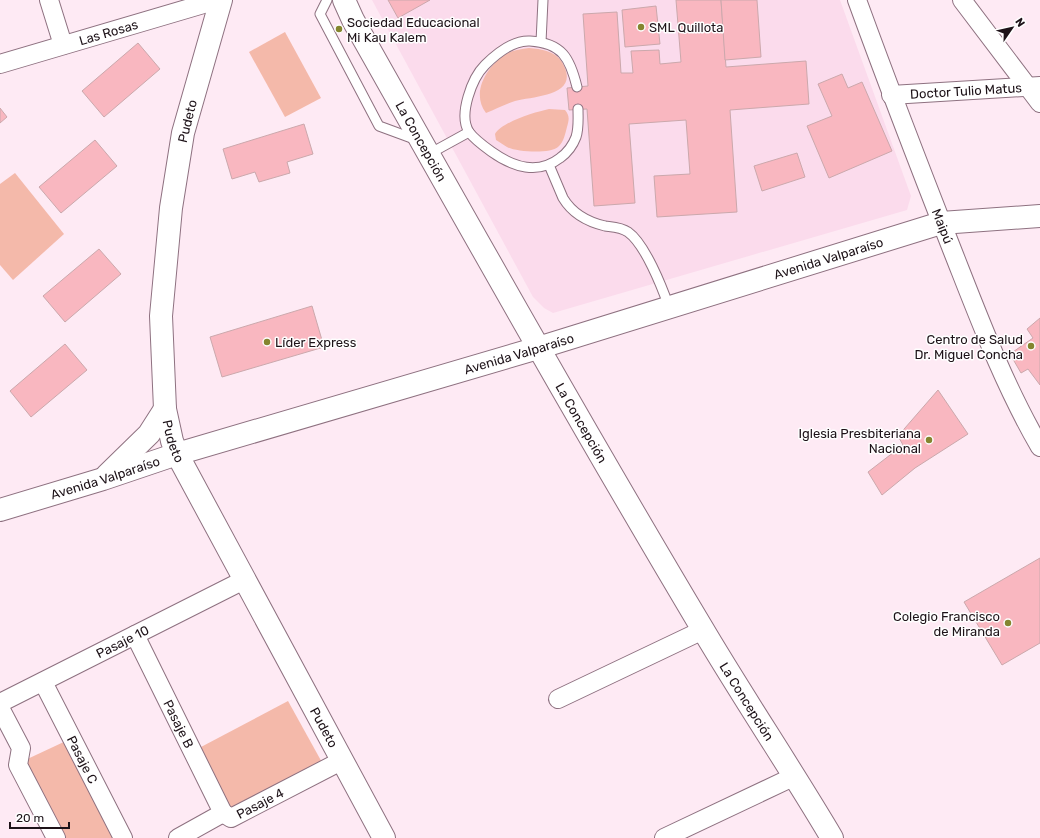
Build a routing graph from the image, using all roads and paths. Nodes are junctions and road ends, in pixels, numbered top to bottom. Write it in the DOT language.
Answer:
graph roads {
  1 [pos="49,0"];
  2 [pos="217,0"];
  3 [pos="221,0"];
  4 [pos="327,0"];
  5 [pos="344,0"];
  6 [pos="543,0"];
  7 [pos="858,0"];
  8 [pos="962,0"];
  9 [pos="541,42"];
  10 [pos="62,46"];
  11 [pos="0,64"];
  12 [pos="1034,86"];
  13 [pos="577,87"];
  14 [pos="892,96"];
  15 [pos="1040,103"];
  16 [pos="578,109"];
  17 [pos="469,132"];
  18 [pos="425,148"];
  19 [pos="549,165"];
  20 [pos="1040,216"];
  21 [pos="941,223"];
  22 [pos="669,307"];
  23 [pos="538,348"];
  24 [pos="165,409"];
  25 [pos="1038,437"];
  26 [pos="177,454"];
  27 [pos="103,479"];
  28 [pos="0,510"];
  29 [pos="244,580"];
  30 [pos="703,630"];
  31 [pos="135,635"];
  32 [pos="43,682"];
  33 [pos="558,699"];
  34 [pos="0,703"];
  35 [pos="0,708"];
  36 [pos="343,760"];
  37 [pos="795,776"];
  38 [pos="223,813"];
  39 [pos="56,838"];
  40 [pos="123,838"];
  41 [pos="178,838"];
  42 [pos="384,838"];
  43 [pos="664,838"];
  44 [pos="832,838"];
  1 -- 10 [label="street"];
  2 -- 10 [label="street, Las Rosas"];
  3 -- 24 [label="main road, Pudeto"];
  4 -- 18 [label="lane"];
  5 -- 18 [label="main road, La Concepción"];
  6 -- 9 [label="lane"];
  7 -- 14 [label="street, Maipú"];
  8 -- 12 [label="street"];
  9 -- 13 [label="lane"];
  9 -- 17 [label="lane"];
  10 -- 11 [label="street, Las Rosas"];
  12 -- 14 [label="street, Doctor Tulio Matus"];
  12 -- 15 [label="street"];
  14 -- 21 [label="street, Maipú"];
  16 -- 19 [label="lane"];
  17 -- 18 [label="lane"];
  17 -- 19 [label="lane"];
  18 -- 23 [label="main road, La Concepción"];
  19 -- 22 [label="lane"];
  20 -- 21 [label="main road, Avenida Valparaíso"];
  21 -- 22 [label="main road, Avenida Valparaíso"];
  21 -- 25 [label="street, Maipú"];
  22 -- 23 [label="main road, Avenida Valparaíso"];
  23 -- 26 [label="main road, Avenida Valparaíso"];
  23 -- 30 [label="main road, La Concepción"];
  24 -- 26 [label="main road, Pudeto"];
  24 -- 27 [label="main road"];
  26 -- 27 [label="main road, Avenida Valparaíso"];
  26 -- 29 [label="main road, Pudeto"];
  27 -- 28 [label="main road, Avenida Valparaíso"];
  29 -- 31 [label="street, Pasaje 10"];
  29 -- 36 [label="main road, Pudeto"];
  30 -- 33 [label="street"];
  30 -- 37 [label="main road, La Concepción"];
  31 -- 32 [label="street, Pasaje 10"];
  31 -- 38 [label="street, Pasaje B"];
  32 -- 34 [label="street, Pasaje 10"];
  32 -- 40 [label="street, Pasaje C"];
  35 -- 39 [label="street"];
  36 -- 38 [label="street, Pasaje 4"];
  36 -- 42 [label="main road, Pudeto"];
  37 -- 43 [label="street"];
  37 -- 44 [label="main road, La Concepción"];
  38 -- 41 [label="street, Pasaje 4"];
}
